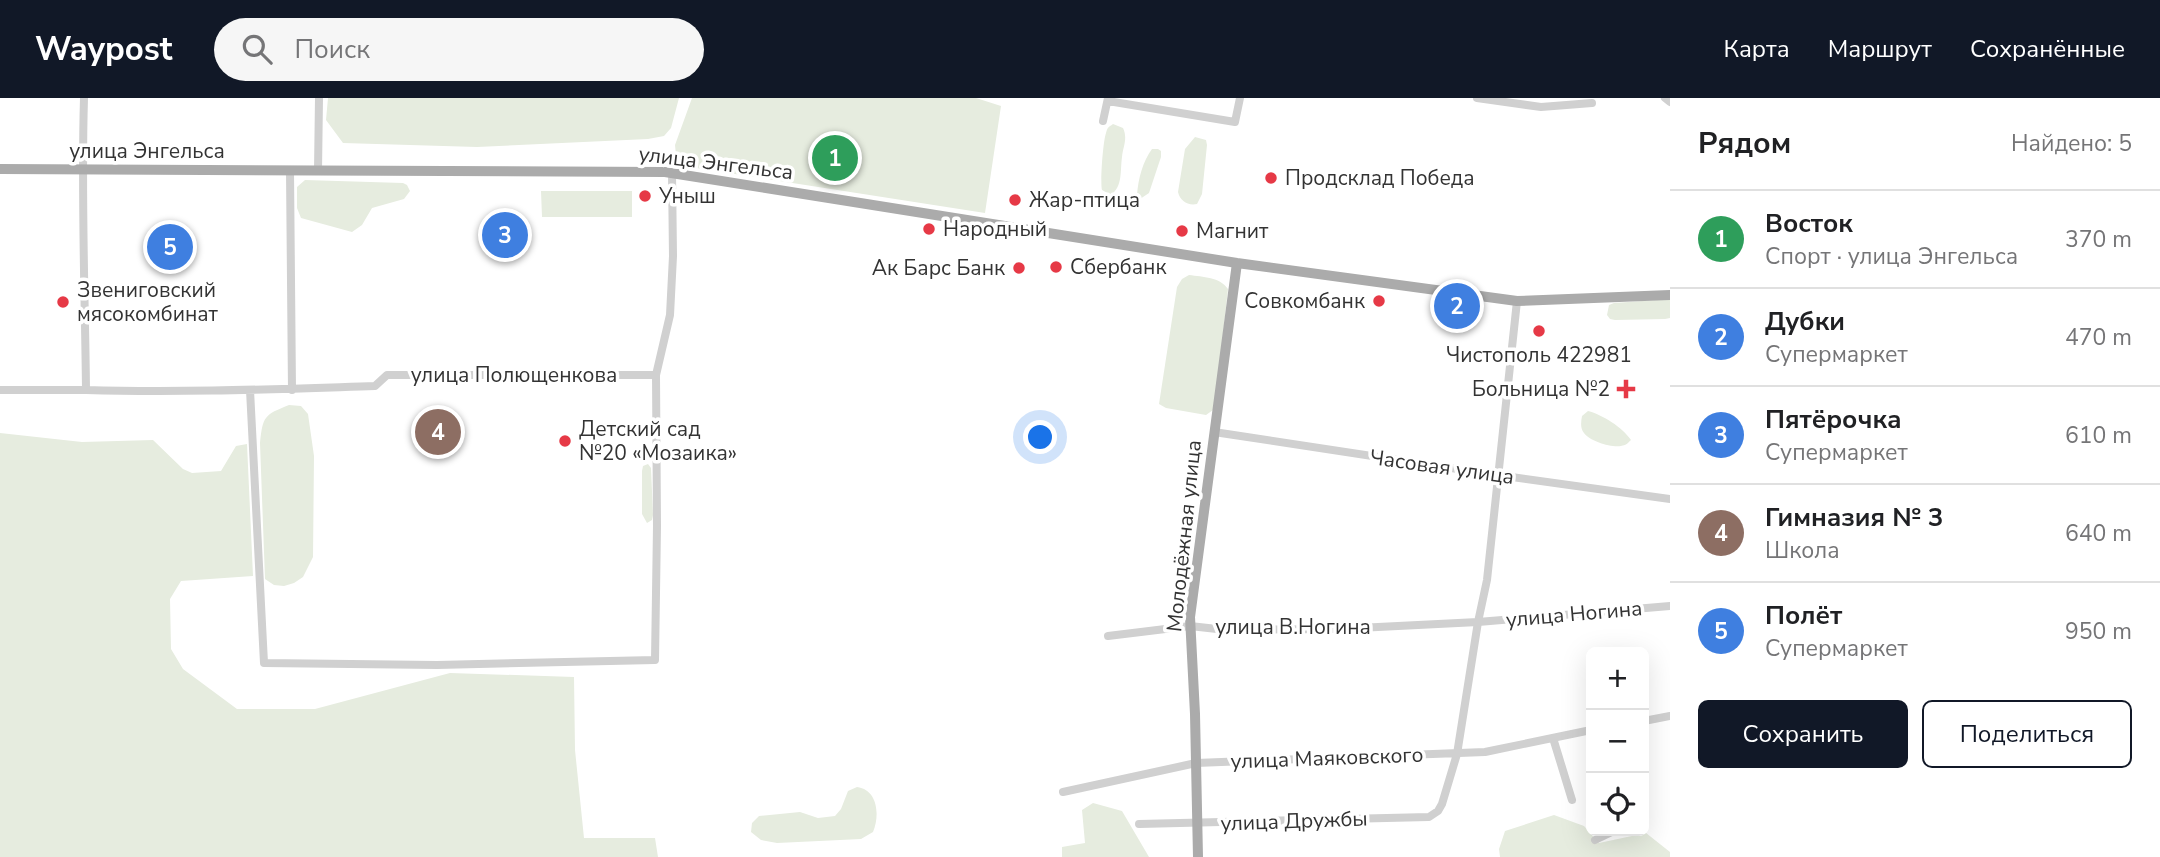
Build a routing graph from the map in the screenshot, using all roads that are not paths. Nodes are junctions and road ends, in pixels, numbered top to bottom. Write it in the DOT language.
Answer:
graph roads {
  1 [pos="83,98"];
  2 [pos="319,98"];
  3 [pos="1240,98"];
  4 [pos="1476,98"];
  5 [pos="1665,98"];
  6 [pos="1108,99"];
  7 [pos="1670,102"];
  8 [pos="1592,103"];
  9 [pos="1103,121"];
  10 [pos="0,169"];
  11 [pos="82,170"];
  12 [pos="290,171"];
  13 [pos="318,171"];
  14 [pos="672,173"];
  15 [pos="1237,262"];
  16 [pos="1670,295"];
  17 [pos="1517,301"];
  18 [pos="656,375"];
  19 [pos="0,390"];
  20 [pos="86,390"];
  21 [pos="250,390"];
  22 [pos="292,390"];
  23 [pos="1214,432"];
  24 [pos="1497,475"];
  25 [pos="1670,499"];
  26 [pos="1670,606"];
  27 [pos="1478,622"];
  28 [pos="1190,626"];
  29 [pos="1108,636"];
  30 [pos="1670,716"];
  31 [pos="1649,719"];
  32 [pos="1586,731"];
  33 [pos="1553,738"];
  34 [pos="1457,754"];
  35 [pos="1196,763"];
  36 [pos="1063,792"];
  37 [pos="1572,800"];
  38 [pos="1139,824"];
  39 [pos="1197,824"];
  40 [pos="1603,836"];
  41 [pos="1595,840"];
  42 [pos="1198,857"];
  1 -- 11 [label="street"];
  2 -- 13 [label="street"];
  3 -- 6 [label="street"];
  4 -- 8 [label="street"];
  5 -- 7 [label="street"];
  6 -- 9 [label="street"];
  10 -- 11 [label="main road, улица Энгельса"];
  11 -- 12 [label="main road, улица Энгельса"];
  11 -- 20 [label="street"];
  12 -- 13 [label="main road, улица Энгельса"];
  12 -- 22 [label="street"];
  13 -- 14 [label="main road, улица Энгельса"];
  14 -- 15 [label="main road, улица Энгельса"];
  14 -- 18 [label="street"];
  15 -- 17 [label="main road, улица Энгельса"];
  15 -- 23 [label="main road, Молодёжная улица"];
  16 -- 17 [label="main road, улица Энгельса"];
  17 -- 24 [label="street"];
  18 -- 21 [label="street"];
  18 -- 22 [label="street, улица Полющенкова"];
  19 -- 20 [label="street, улица Полющенкова"];
  20 -- 21 [label="street, улица Полющенкова"];
  21 -- 22 [label="street, улица Полющенкова"];
  23 -- 24 [label="street, Часовая улица"];
  23 -- 28 [label="main road, Молодёжная улица"];
  24 -- 25 [label="street, Часовая улица"];
  24 -- 27 [label="street"];
  26 -- 27 [label="street, улица Ногина"];
  27 -- 28 [label="street, улица В.Ногина"];
  27 -- 34 [label="street"];
  28 -- 29 [label="street, улица В.Ногина"];
  28 -- 35 [label="main road, Молодёжная улица"];
  30 -- 31 [label="street"];
  32 -- 33 [label="street, улица Маяковского"];
  33 -- 34 [label="street, улица Маяковского"];
  33 -- 37 [label="street"];
  34 -- 35 [label="street, улица Маяковского"];
  34 -- 39 [label="street, улица Дружбы"];
  35 -- 36 [label="street, улица Маяковского"];
  35 -- 39 [label="main road, Молодёжная улица"];
  38 -- 39 [label="street, улица Дружбы"];
  39 -- 42 [label="main road, Молодёжная улица"];
  40 -- 41 [label="street"];
}
